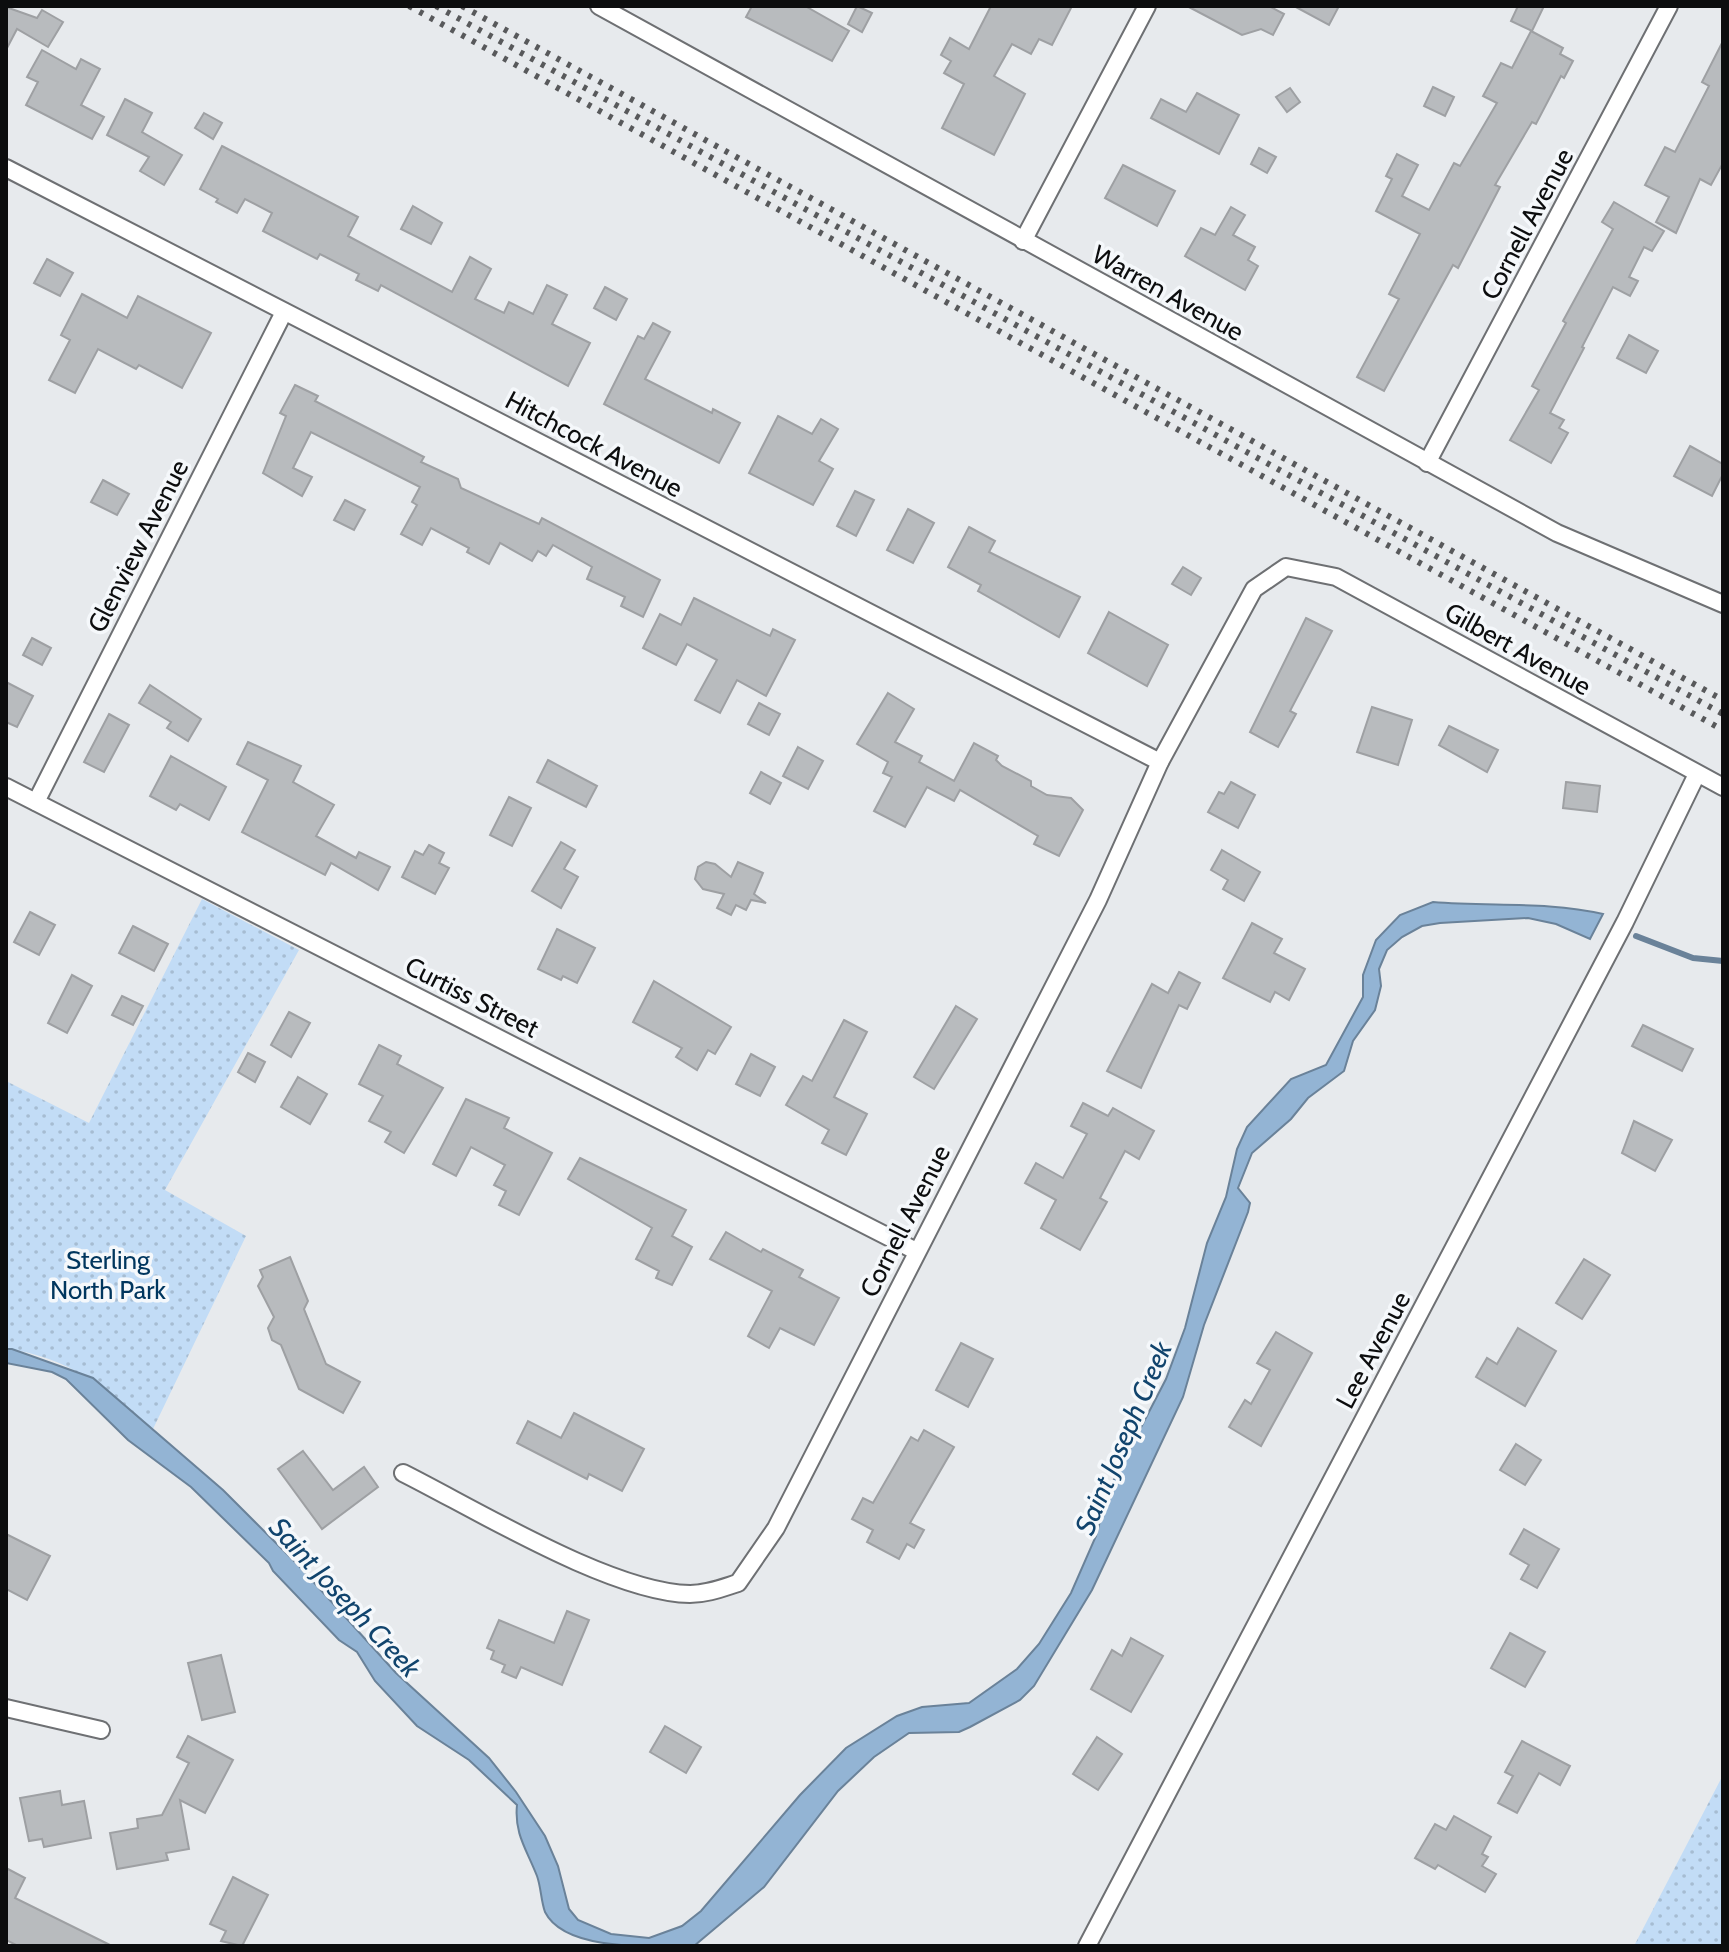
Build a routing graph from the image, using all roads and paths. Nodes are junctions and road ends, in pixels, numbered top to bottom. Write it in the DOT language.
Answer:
graph roads {
  1 [pos="599,6"];
  2 [pos="1147,6"];
  3 [pos="1669,6"];
  4 [pos="627,13"];
  5 [pos="6,168"];
  6 [pos="1023,241"];
  7 [pos="284,312"];
  8 [pos="1427,463"];
  9 [pos="1286,567"];
  10 [pos="1723,604"];
  11 [pos="1160,762"];
  12 [pos="1697,774"];
  13 [pos="6,787"];
  14 [pos="1723,787"];
  15 [pos="36,802"];
  16 [pos="916,1251"];
  17 [pos="403,1473"];
  18 [pos="6,1708"];
  19 [pos="101,1730"];
  20 [pos="1087,1946"];
  1 -- 4 [label="street, Warren Avenue"];
  2 -- 6 [label="street"];
  3 -- 8 [label="street, Cornell Avenue"];
  4 -- 6 [label="street, Warren Avenue"];
  5 -- 7 [label="street, Hitchcock Avenue"];
  6 -- 8 [label="street, Warren Avenue"];
  7 -- 11 [label="street, Hitchcock Avenue"];
  7 -- 15 [label="street, Glenview Avenue"];
  8 -- 10 [label="street, Warren Avenue"];
  9 -- 11 [label="street, Cornell Avenue"];
  9 -- 12 [label="street, Gilbert Avenue"];
  11 -- 16 [label="street, Cornell Avenue"];
  12 -- 14 [label="street, Gilbert Avenue"];
  12 -- 20 [label="street, Lee Avenue"];
  13 -- 15 [label="street, Curtiss Street"];
  15 -- 16 [label="street, Curtiss Street"];
  16 -- 17 [label="street, Cornell Avenue"];
  18 -- 19 [label="street"];
}
